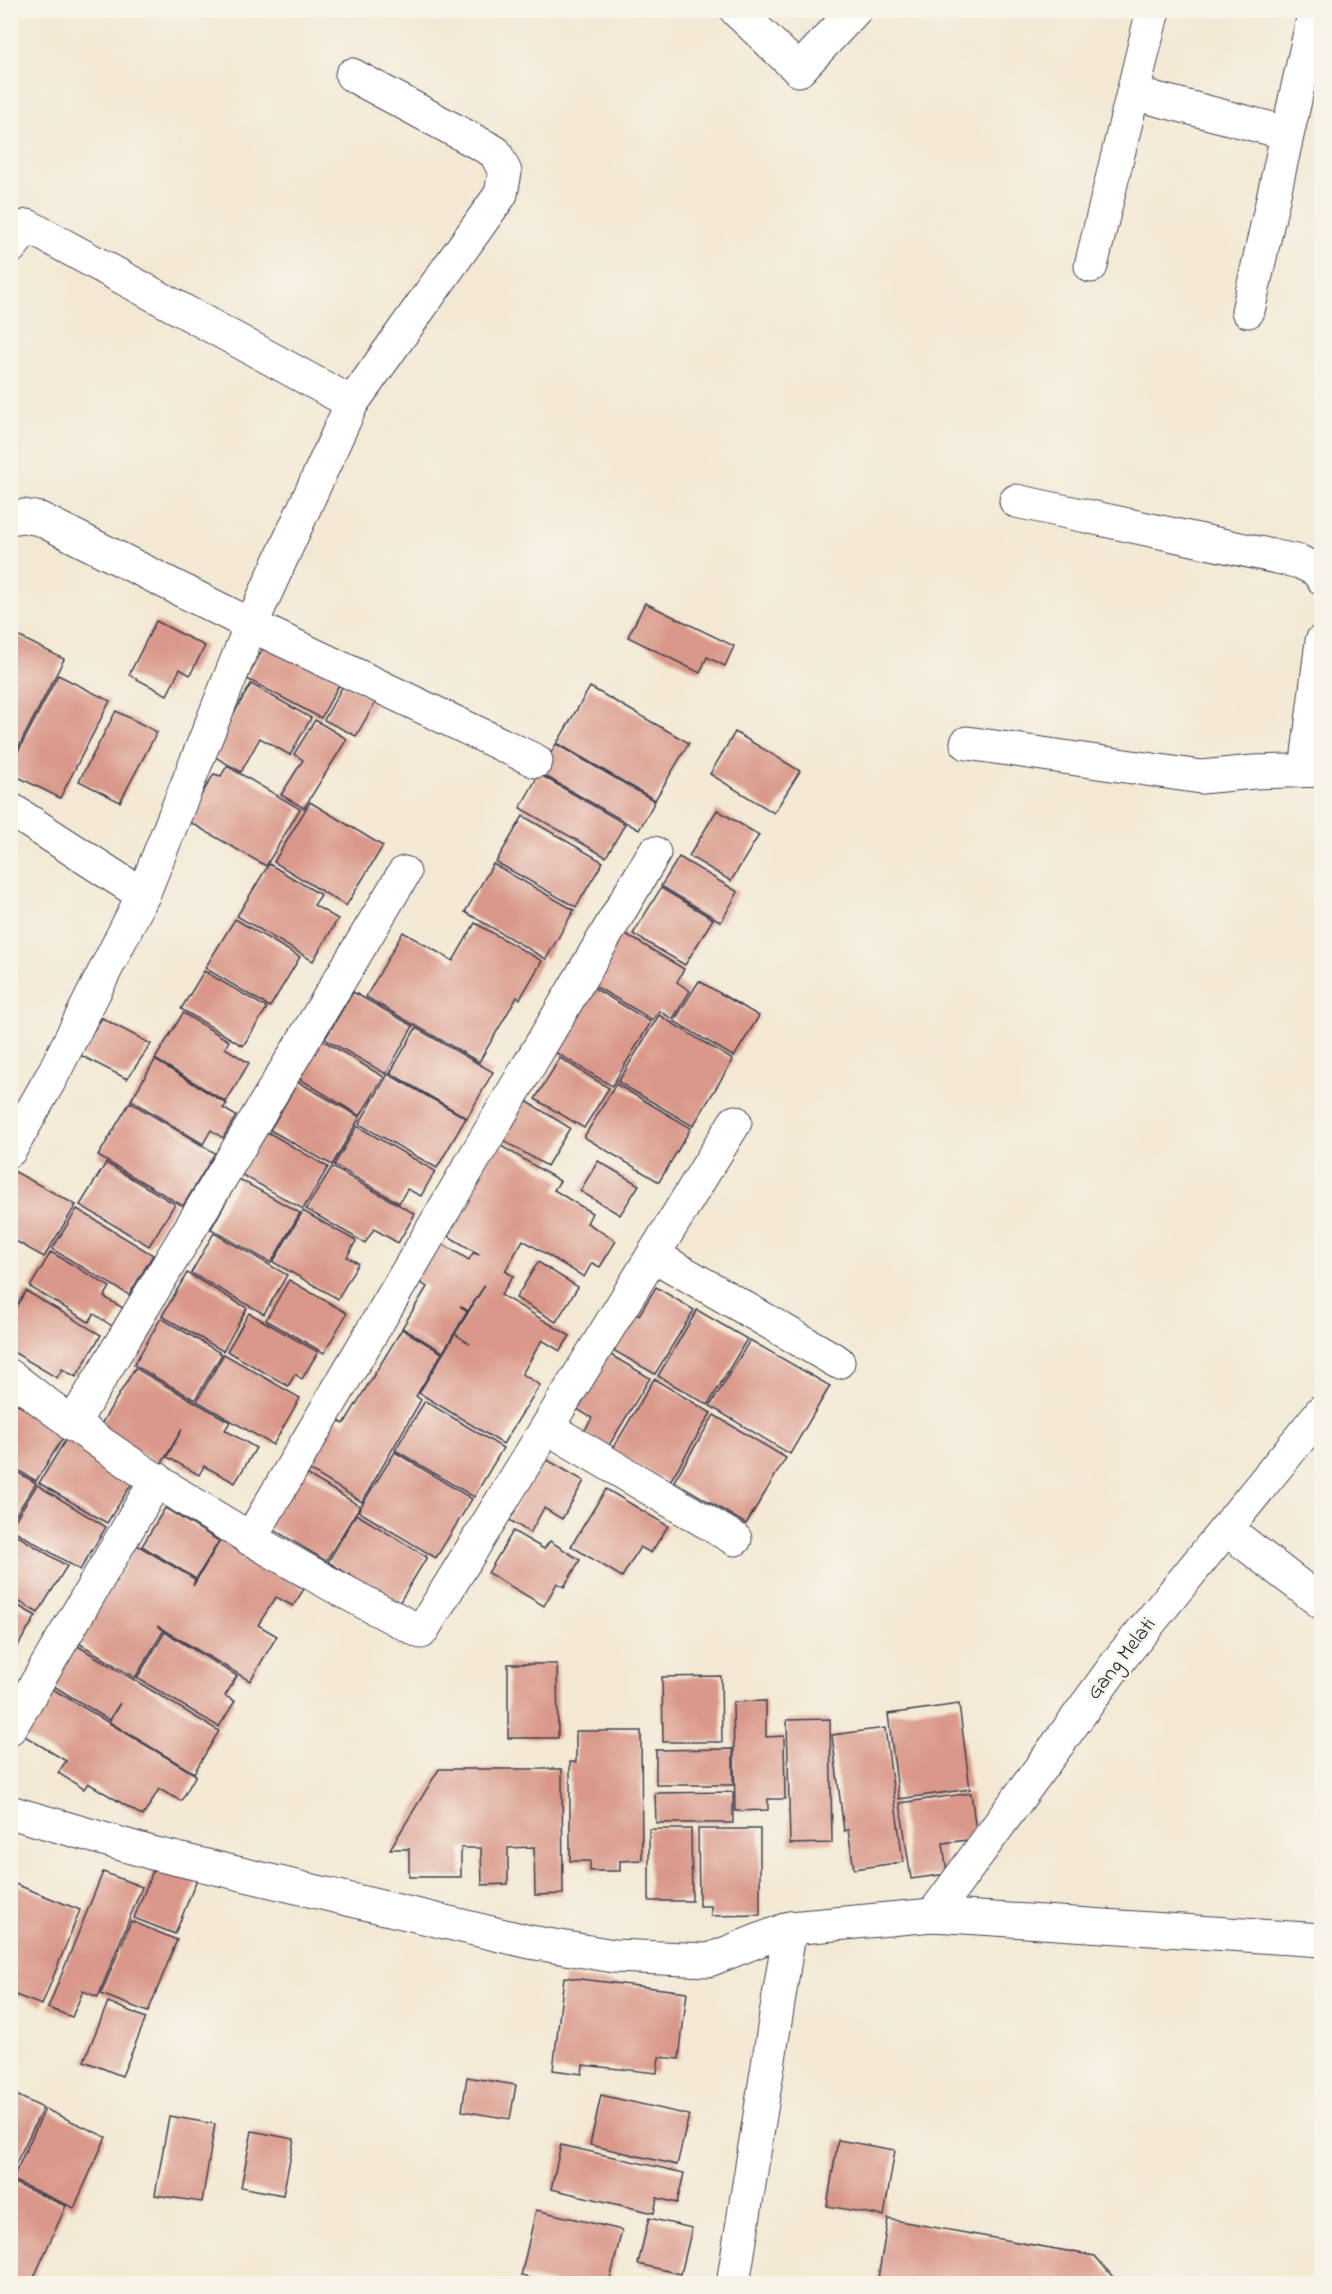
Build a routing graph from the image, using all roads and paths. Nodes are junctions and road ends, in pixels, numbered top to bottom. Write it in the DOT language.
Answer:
graph roads {
  1 [pos="736,10"];
  2 [pos="855,10"];
  3 [pos="1153,10"];
  4 [pos="1315,10"];
  5 [pos="352,75"];
  6 [pos="1133,93"];
  7 [pos="1287,133"];
  8 [pos="10,248"];
  9 [pos="1091,266"];
  10 [pos="1248,311"];
  11 [pos="352,403"];
  12 [pos="1016,501"];
  13 [pos="10,518"];
  14 [pos="1322,578"];
  15 [pos="251,625"];
  16 [pos="1322,641"];
  17 [pos="967,743"];
  18 [pos="536,761"];
  19 [pos="1314,770"];
  20 [pos="10,809"];
  21 [pos="654,853"];
  22 [pos="404,873"];
  23 [pos="142,896"];
  24 [pos="735,1122"];
  25 [pos="10,1150"];
  26 [pos="653,1255"];
  27 [pos="838,1362"];
  28 [pos="10,1376"];
  29 [pos="1322,1411"];
  30 [pos="72,1425"];
  31 [pos="548,1428"];
  32 [pos="157,1479"];
  33 [pos="1226,1529"];
  34 [pos="250,1539"];
  35 [pos="735,1539"];
  36 [pos="1322,1604"];
  37 [pos="10,1728"];
  38 [pos="10,1812"];
  39 [pos="933,1915"];
  40 [pos="790,1928"];
  41 [pos="1322,1940"];
  42 [pos="733,2283"];
  1 -- 2 [label="street"];
  3 -- 6 [label="street"];
  4 -- 7 [label="street"];
  5 -- 11 [label="street"];
  6 -- 7 [label="street"];
  6 -- 9 [label="street"];
  7 -- 10 [label="street"];
  8 -- 11 [label="street"];
  11 -- 15 [label="street"];
  12 -- 14 [label="street"];
  13 -- 15 [label="street"];
  15 -- 18 [label="street"];
  15 -- 23 [label="street"];
  16 -- 19 [label="street"];
  17 -- 19 [label="street"];
  20 -- 23 [label="street"];
  21 -- 34 [label="street"];
  22 -- 30 [label="street"];
  23 -- 25 [label="street"];
  24 -- 26 [label="street"];
  26 -- 27 [label="street"];
  26 -- 31 [label="street"];
  28 -- 30 [label="street"];
  29 -- 33 [label="street, Gang Melati"];
  30 -- 32 [label="street"];
  31 -- 34 [label="street"];
  31 -- 35 [label="street"];
  32 -- 34 [label="street"];
  32 -- 37 [label="street"];
  33 -- 36 [label="street"];
  33 -- 39 [label="street, Gang Melati"];
  38 -- 40 [label="street"];
  39 -- 40 [label="street"];
  39 -- 41 [label="street"];
  40 -- 42 [label="street"];
}
